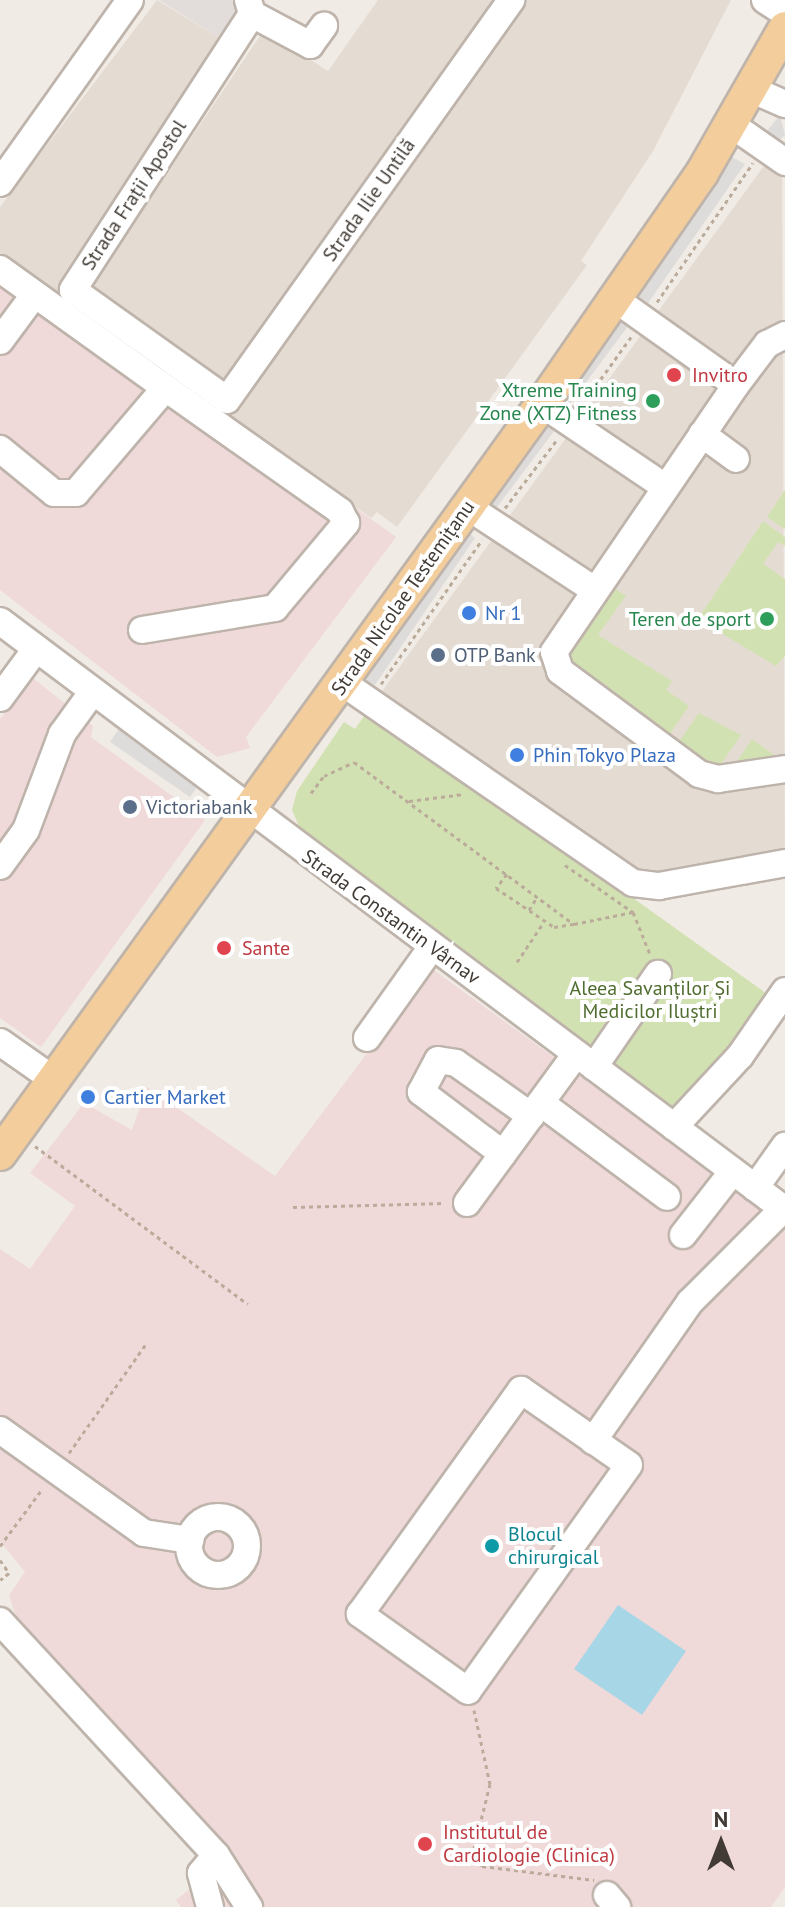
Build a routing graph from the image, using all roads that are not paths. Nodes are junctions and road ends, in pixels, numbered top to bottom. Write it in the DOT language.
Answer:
graph roads {
  1 [pos="130,0"];
  2 [pos="511,0"];
  3 [pos="765,0"];
  4 [pos="249,12"];
  5 [pos="785,13"];
  6 [pos="324,26"];
  7 [pos="785,28"];
  8 [pos="753,90"];
  9 [pos="785,104"];
  10 [pos="732,125"];
  11 [pos="9,154"];
  12 [pos="785,162"];
  13 [pos="0,183"];
  14 [pos="0,269"];
  15 [pos="73,290"];
  16 [pos="34,295"];
  17 [pos="615,299"];
  18 [pos="785,335"];
  19 [pos="0,341"];
  20 [pos="160,384"];
  21 [pos="736,385"];
  22 [pos="227,400"];
  23 [pos="542,404"];
  24 [pos="702,434"];
  25 [pos="0,449"];
  26 [pos="736,459"];
  27 [pos="665,487"];
  28 [pos="468,507"];
  29 [pos="593,589"];
  30 [pos="0,621"];
  31 [pos="142,630"];
  32 [pos="36,649"];
  33 [pos="343,683"];
  34 [pos="91,694"];
  35 [pos="0,698"];
  36 [pos="785,769"];
  37 [pos="248,813"];
  38 [pos="785,863"];
  39 [pos="0,866"];
  40 [pos="432,947"];
  41 [pos="658,974"];
  42 [pos="785,991"];
  43 [pos="367,1038"];
  44 [pos="0,1042"];
  45 [pos="585,1061"];
  46 [pos="54,1080"];
  47 [pos="536,1109"];
  48 [pos="674,1127"];
  49 [pos="8,1143"];
  50 [pos="503,1154"];
  51 [pos="783,1155"];
  52 [pos="733,1171"];
  53 [pos="755,1188"];
  54 [pos="667,1197"];
  55 [pos="467,1203"];
  56 [pos="784,1209"];
  57 [pos="683,1235"];
  58 [pos="0,1430"];
  59 [pos="593,1441"];
  60 [pos="190,1540"];
  61 [pos="0,1621"];
  62 [pos="216,1855"];
  63 [pos="210,1907"];
  64 [pos="249,1907"];
  1 -- 11 [label="street"];
  2 -- 22 [label="street, Strada Ilie Untilă"];
  3 -- 5 [label="street"];
  4 -- 6 [label="street"];
  4 -- 15 [label="street, Strada Frații Apostol"];
  7 -- 8 [label="main road, Strada Nicolae Testemițanu"];
  8 -- 9 [label="street"];
  8 -- 10 [label="main road, Strada Nicolae Testemițanu"];
  10 -- 12 [label="street"];
  10 -- 17 [label="main road, Strada Nicolae Testemițanu"];
  11 -- 13 [label="street"];
  14 -- 16 [label="street"];
  15 -- 16 [label="street"];
  15 -- 22 [label="street, Strada Frații Apostol"];
  16 -- 19 [label="street"];
  16 -- 20 [label="street"];
  17 -- 21 [label="street"];
  17 -- 23 [label="main road, Strada Nicolae Testemițanu"];
  18 -- 21 [label="street"];
  20 -- 25 [label="street"];
  20 -- 31 [label="street"];
  21 -- 24 [label="street"];
  23 -- 27 [label="street"];
  23 -- 28 [label="main road, Strada Nicolae Testemițanu"];
  24 -- 26 [label="street"];
  24 -- 27 [label="street"];
  27 -- 29 [label="street"];
  28 -- 29 [label="street"];
  28 -- 33 [label="main road, Strada Nicolae Testemițanu"];
  29 -- 36 [label="street"];
  30 -- 32 [label="street, Strada Constantin Vârnav"];
  32 -- 34 [label="street, Strada Constantin Vârnav"];
  32 -- 35 [label="street"];
  33 -- 37 [label="main road, Strada Nicolae Testemițanu"];
  33 -- 38 [label="street"];
  34 -- 37 [label="street, Strada Constantin Vârnav"];
  34 -- 39 [label="street"];
  37 -- 40 [label="street, Strada Constantin Vârnav"];
  37 -- 46 [label="main road, Strada Nicolae Testemițanu"];
  40 -- 43 [label="street"];
  40 -- 45 [label="street, Strada Constantin Vârnav"];
  41 -- 45 [label="street"];
  42 -- 48 [label="street"];
  44 -- 46 [label="street"];
  45 -- 47 [label="street"];
  45 -- 48 [label="street, Strada Constantin Vârnav"];
  46 -- 49 [label="main road, Strada Nicolae Testemițanu"];
  47 -- 50 [label="street"];
  47 -- 50 [label="street"];
  47 -- 54 [label="street"];
  48 -- 52 [label="street, Strada Constantin Vârnav"];
  50 -- 55 [label="street"];
  51 -- 53 [label="street"];
  52 -- 53 [label="street, Strada Constantin Vârnav"];
  52 -- 57 [label="street"];
  53 -- 56 [label="street, Strada Constantin Vârnav"];
  56 -- 59 [label="street"];
  58 -- 60 [label="street"];
  59 -- 59 [label="street"];
  61 -- 62 [label="street"];
  62 -- 63 [label="street"];
  62 -- 64 [label="street"];
}
